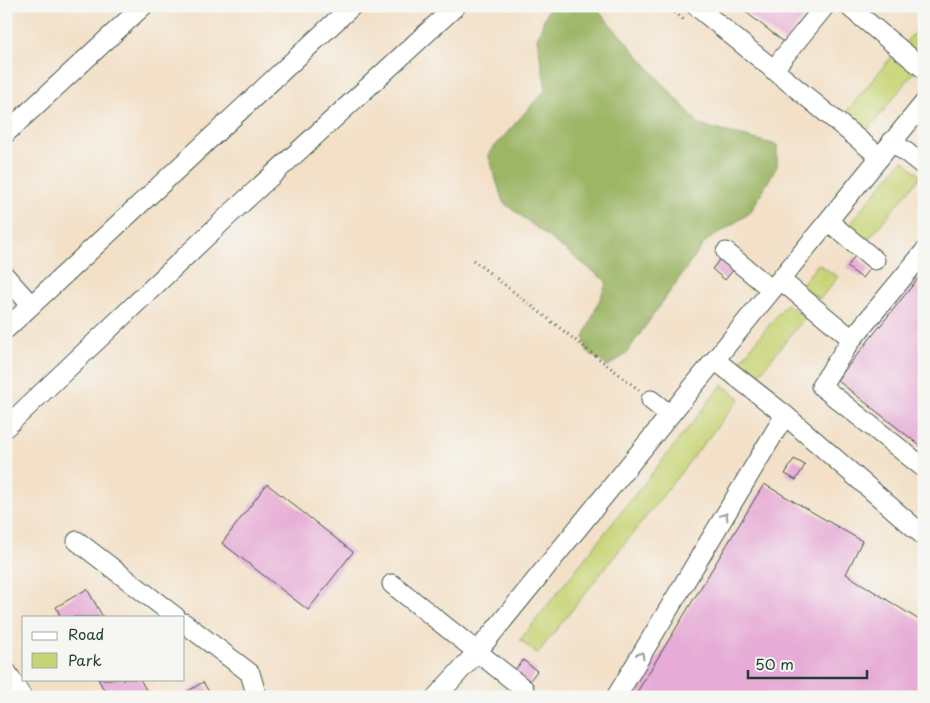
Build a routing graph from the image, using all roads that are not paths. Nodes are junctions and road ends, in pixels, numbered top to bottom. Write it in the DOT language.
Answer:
graph roads {
  1 [pos="143,6"];
  2 [pos="352,6"];
  3 [pos="456,6"];
  4 [pos="696,6"];
  5 [pos="825,6"];
  6 [pos="848,6"];
  7 [pos="924,69"];
  8 [pos="774,70"];
  9 [pos="924,103"];
  10 [pos="6,133"];
  11 [pos="892,141"];
  12 [pos="880,157"];
  13 [pos="924,166"];
  14 [pos="828,221"];
  15 [pos="726,252"];
  16 [pos="924,252"];
  17 [pos="875,260"];
  18 [pos="6,277"];
  19 [pos="780,288"];
  20 [pos="31,305"];
  21 [pos="6,330"];
  22 [pos="852,339"];
  23 [pos="715,360"];
  24 [pos="651,400"];
  25 [pos="670,415"];
  26 [pos="785,415"];
  27 [pos="6,427"];
  28 [pos="924,468"];
  29 [pos="924,536"];
  30 [pos="77,541"];
  31 [pos="392,584"];
  32 [pos="175,616"];
  33 [pos="185,624"];
  34 [pos="477,652"];
  35 [pos="6,671"];
  36 [pos="524,689"];
  37 [pos="22,697"];
  38 [pos="257,697"];
  39 [pos="436,697"];
  40 [pos="616,697"];
  1 -- 10 [label="lane"];
  2 -- 20 [label="lane"];
  3 -- 27 [label="lane"];
  4 -- 8 [label="lane"];
  5 -- 8 [label="lane"];
  6 -- 7 [label="lane"];
  8 -- 12 [label="lane"];
  9 -- 11 [label="lane"];
  11 -- 12 [label="lane"];
  11 -- 13 [label="lane"];
  12 -- 14 [label="lane"];
  14 -- 17 [label="lane"];
  14 -- 19 [label="lane"];
  15 -- 19 [label="lane"];
  16 -- 22 [label="lane"];
  18 -- 20 [label="lane"];
  19 -- 22 [label="lane"];
  19 -- 23 [label="lane"];
  20 -- 21 [label="lane"];
  22 -- 28 [label="lane"];
  23 -- 25 [label="lane"];
  23 -- 26 [label="lane"];
  24 -- 25 [label="lane"];
  25 -- 34 [label="lane"];
  26 -- 29 [label="lane"];
  40 -- 26 [label="lane, one-way"];
  30 -- 32 [label="lane"];
  31 -- 34 [label="lane"];
  33 -- 38 [label="lane"];
  34 -- 36 [label="lane"];
  34 -- 39 [label="lane"];
  35 -- 37 [label="lane"];
}
